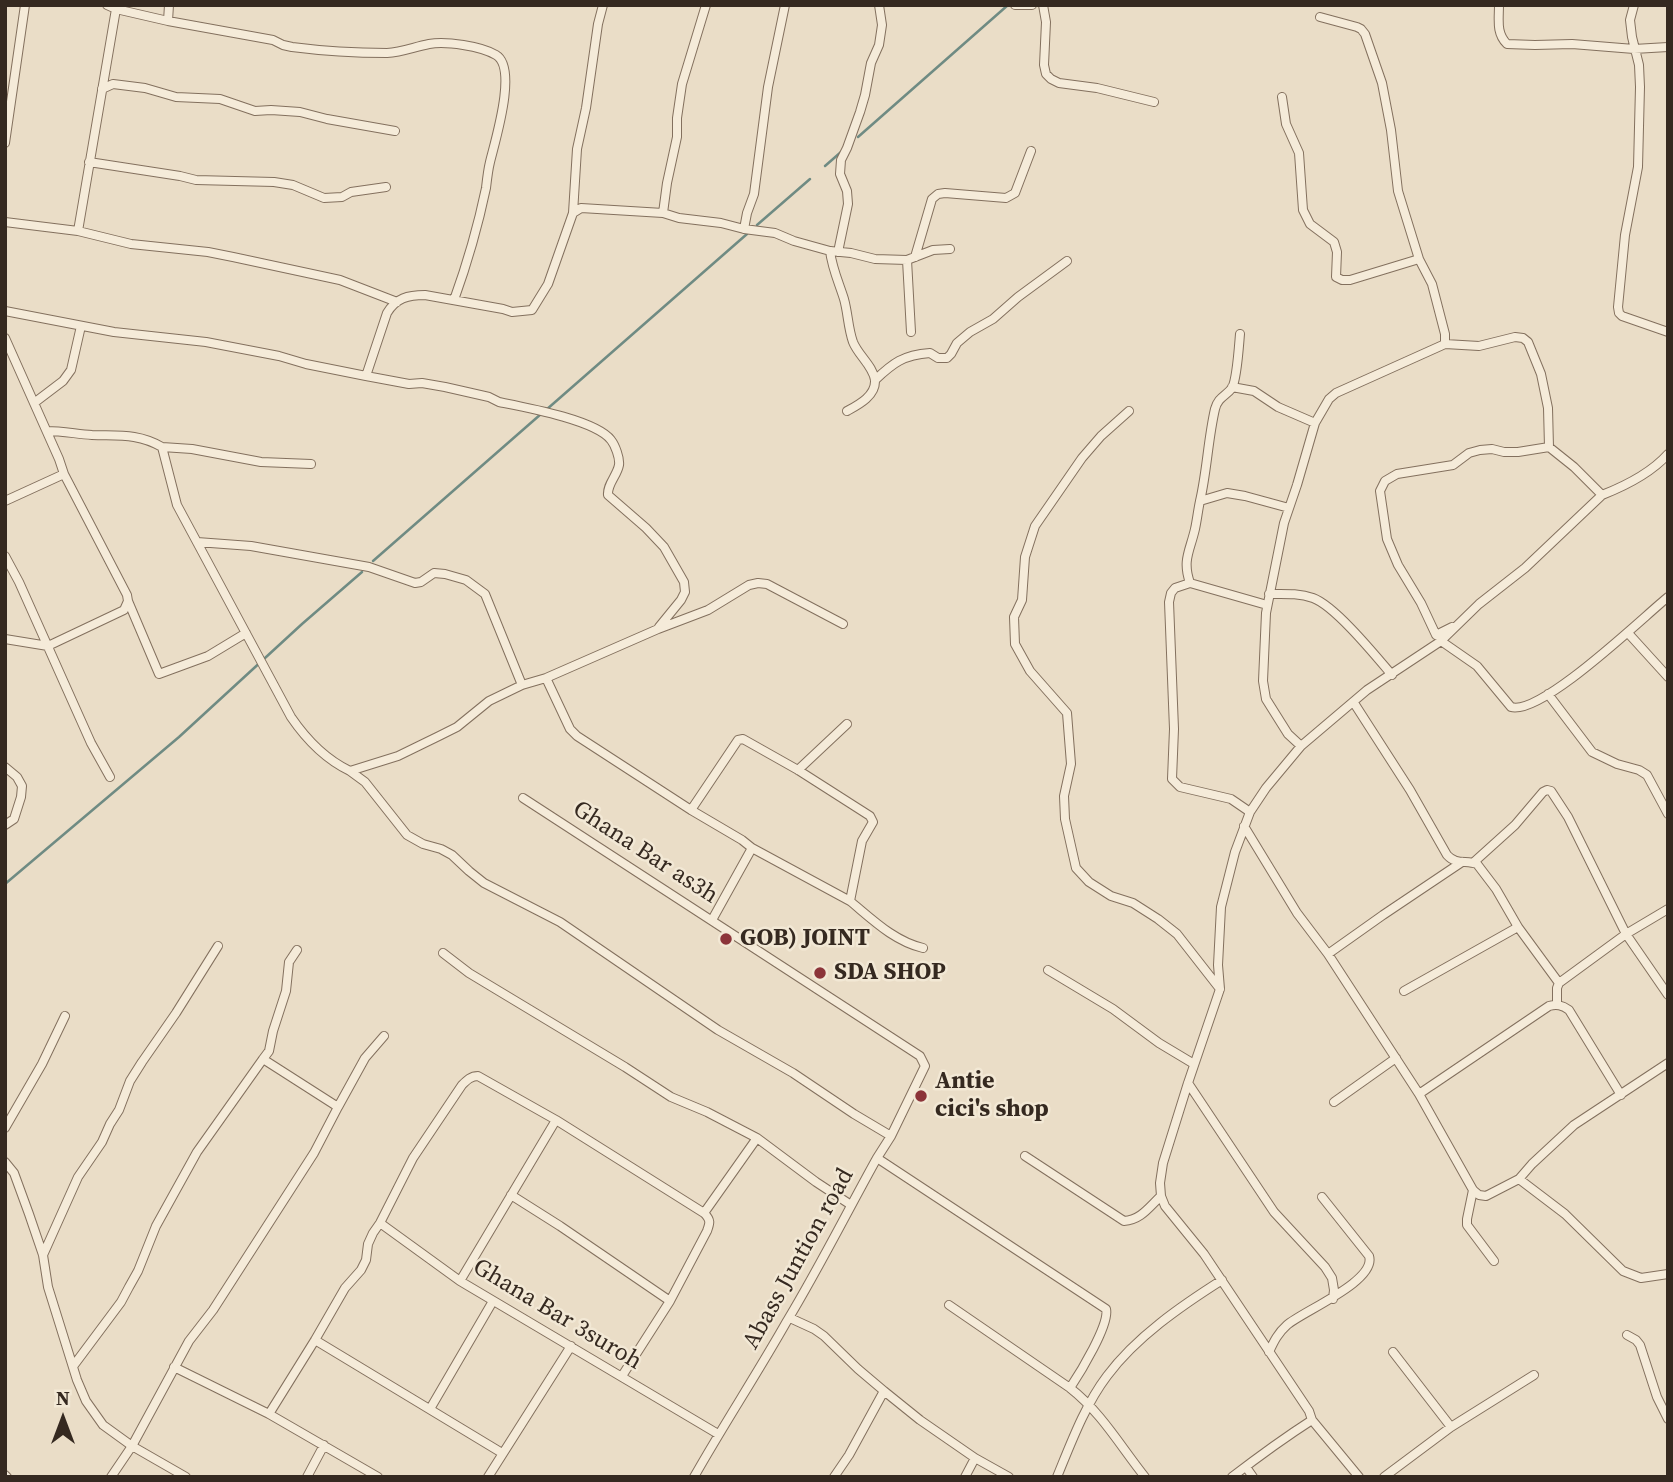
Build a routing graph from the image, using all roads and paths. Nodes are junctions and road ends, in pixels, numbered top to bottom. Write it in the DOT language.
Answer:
graph roads {
  1 [pos="25,5"];
  2 [pos="107,5"];
  3 [pos="169,5"];
  4 [pos="603,5"];
  5 [pos="706,5"];
  6 [pos="785,5"];
  7 [pos="879,5"];
  8 [pos="1015,5"];
  9 [pos="1032,5"];
  10 [pos="1043,5"];
  11 [pos="1499,5"];
  12 [pos="1634,5"];
  13 [pos="116,9"];
  14 [pos="1320,18"];
  15 [pos="168,21"];
  16 [pos="1668,47"];
  17 [pos="1634,49"];
  18 [pos="102,89"];
  19 [pos="1282,97"];
  20 [pos="1154,102"];
  21 [pos="395,131"];
  22 [pos="6,138"];
  23 [pos="1031,151"];
  24 [pos="89,162"];
  25 [pos="386,187"];
  26 [pos="573,213"];
  27 [pos="663,213"];
  28 [pos="5,222"];
  29 [pos="744,229"];
  30 [pos="78,231"];
  31 [pos="950,249"];
  32 [pos="834,252"];
  33 [pos="911,259"];
  34 [pos="1419,259"];
  35 [pos="1067,261"];
  36 [pos="454,300"];
  37 [pos="397,302"];
  38 [pos="5,311"];
  39 [pos="81,326"];
  40 [pos="911,331"];
  41 [pos="1668,332"];
  42 [pos="1240,334"];
  43 [pos="5,338"];
  44 [pos="1445,344"];
  45 [pos="366,376"];
  46 [pos="875,380"];
  47 [pos="1232,387"];
  48 [pos="34,403"];
  49 [pos="847,411"];
  50 [pos="1129,411"];
  51 [pos="1314,423"];
  52 [pos="47,431"];
  53 [pos="163,447"];
  54 [pos="1549,447"];
  55 [pos="1666,460"];
  56 [pos="311,464"];
  57 [pos="64,474"];
  58 [pos="1602,495"];
  59 [pos="5,501"];
  60 [pos="1200,501"];
  61 [pos="1289,508"];
  62 [pos="197,542"];
  63 [pos="5,556"];
  64 [pos="1190,583"];
  65 [pos="1269,594"];
  66 [pos="1668,597"];
  67 [pos="128,601"];
  68 [pos="1267,605"];
  69 [pos="1468,615"];
  70 [pos="843,624"];
  71 [pos="658,629"];
  72 [pos="246,633"];
  73 [pos="1628,633"];
  74 [pos="5,639"];
  75 [pos="1441,641"];
  76 [pos="48,646"];
  77 [pos="1392,675"];
  78 [pos="1668,677"];
  79 [pos="546,678"];
  80 [pos="522,685"];
  81 [pos="1548,694"];
  82 [pos="1353,703"];
  83 [pos="847,724"];
  84 [pos="1301,746"];
  85 [pos="5,767"];
  86 [pos="798,770"];
  87 [pos="350,771"];
  88 [pos="110,778"];
  89 [pos="523,798"];
  90 [pos="691,810"];
  91 [pos="1250,812"];
  92 [pos="1668,814"];
  93 [pos="5,825"];
  94 [pos="1244,827"];
  95 [pos="752,848"];
  96 [pos="1462,862"];
  97 [pos="1474,862"];
  98 [pos="850,901"];
  99 [pos="1668,909"];
  100 [pos="712,920"];
  101 [pos="1518,927"];
  102 [pos="1626,934"];
  103 [pos="218,946"];
  104 [pos="923,948"];
  105 [pos="297,950"];
  106 [pos="443,953"];
  107 [pos="1328,954"];
  108 [pos="1048,970"];
  109 [pos="1559,983"];
  110 [pos="1220,989"];
  111 [pos="1404,991"];
  112 [pos="1668,995"];
  113 [pos="1557,1004"];
  114 [pos="65,1016"];
  115 [pos="384,1036"];
  116 [pos="920,1056"];
  117 [pos="1396,1058"];
  118 [pos="264,1059"];
  119 [pos="1194,1063"];
  120 [pos="1668,1063"];
  121 [pos="1188,1083"];
  122 [pos="1419,1094"];
  123 [pos="1620,1095"];
  124 [pos="1334,1102"];
  125 [pos="338,1107"];
  126 [pos="556,1120"];
  127 [pos="5,1128"];
  128 [pos="891,1136"];
  129 [pos="757,1138"];
  130 [pos="1025,1156"];
  131 [pos="877,1158"];
  132 [pos="5,1162"];
  133 [pos="1519,1179"];
  134 [pos="1473,1190"];
  135 [pos="511,1195"];
  136 [pos="1161,1196"];
  137 [pos="1322,1197"];
  138 [pos="851,1205"];
  139 [pos="704,1213"];
  140 [pos="380,1223"];
  141 [pos="43,1255"];
  142 [pos="1494,1261"];
  143 [pos="1668,1274"];
  144 [pos="1222,1280"];
  145 [pos="460,1281"];
  146 [pos="1333,1299"];
  147 [pos="493,1301"];
  148 [pos="670,1301"];
  149 [pos="948,1304"];
  150 [pos="790,1318"];
  151 [pos="1627,1335"];
  152 [pos="315,1340"];
  153 [pos="571,1346"];
  154 [pos="1269,1352"];
  155 [pos="1393,1352"];
  156 [pos="74,1365"];
  157 [pos="174,1367"];
  158 [pos="1534,1375"];
  159 [pos="622,1376"];
  160 [pos="1070,1388"];
  161 [pos="884,1391"];
  162 [pos="1089,1406"];
  163 [pos="430,1409"];
  164 [pos="269,1414"];
  165 [pos="1668,1419"];
  166 [pos="1312,1420"];
  167 [pos="1451,1427"];
  168 [pos="718,1434"];
  169 [pos="324,1445"];
  170 [pos="132,1446"];
  171 [pos="502,1453"];
  172 [pos="975,1458"];
  173 [pos="1246,1467"];
  174 [pos="111,1477"];
  175 [pos="186,1477"];
  176 [pos="307,1477"];
  177 [pos="378,1477"];
  178 [pos="488,1477"];
  179 [pos="694,1477"];
  180 [pos="834,1477"];
  181 [pos="965,1477"];
  182 [pos="1009,1477"];
  183 [pos="1057,1477"];
  184 [pos="1145,1477"];
  185 [pos="1232,1477"];
  186 [pos="1253,1477"];
  187 [pos="1359,1477"];
  188 [pos="1384,1477"];
  1 -- 22 [label="street"];
  2 -- 13 [label="street"];
  3 -- 15 [label="street"];
  4 -- 26 [label="street"];
  5 -- 27 [label="street"];
  6 -- 29 [label="street"];
  7 -- 32 [label="street"];
  8 -- 9 [label="street"];
  10 -- 20 [label="street"];
  11 -- 17 [label="street"];
  12 -- 17 [label="street"];
  13 -- 15 [label="street"];
  13 -- 18 [label="street"];
  14 -- 34 [label="street"];
  15 -- 36 [label="street"];
  16 -- 17 [label="street"];
  17 -- 41 [label="street"];
  18 -- 21 [label="street"];
  18 -- 24 [label="street"];
  19 -- 34 [label="street"];
  23 -- 33 [label="street"];
  24 -- 25 [label="street"];
  24 -- 30 [label="street"];
  26 -- 27 [label="street"];
  26 -- 36 [label="street"];
  27 -- 29 [label="street"];
  28 -- 30 [label="street"];
  29 -- 32 [label="street"];
  30 -- 37 [label="street"];
  31 -- 33 [label="street"];
  32 -- 33 [label="street"];
  32 -- 46 [label="street"];
  33 -- 40 [label="street"];
  34 -- 44 [label="street"];
  35 -- 46 [label="street"];
  36 -- 37 [label="street"];
  37 -- 45 [label="street"];
  38 -- 39 [label="street"];
  39 -- 45 [label="street"];
  39 -- 48 [label="street"];
  42 -- 47 [label="street"];
  43 -- 48 [label="street"];
  44 -- 51 [label="street"];
  44 -- 54 [label="street"];
  45 -- 71 [label="street"];
  46 -- 49 [label="street"];
  47 -- 51 [label="street"];
  47 -- 60 [label="street"];
  48 -- 52 [label="street"];
  50 -- 110 [label="street"];
  51 -- 61 [label="street"];
  52 -- 53 [label="street"];
  52 -- 57 [label="street"];
  53 -- 56 [label="street"];
  53 -- 62 [label="street"];
  54 -- 58 [label="street"];
  54 -- 69 [label="street"];
  55 -- 58 [label="street"];
  57 -- 59 [label="street"];
  57 -- 67 [label="street"];
  58 -- 69 [label="street"];
  60 -- 61 [label="street"];
  60 -- 64 [label="street"];
  61 -- 65 [label="street"];
  62 -- 72 [label="street"];
  62 -- 80 [label="street"];
  63 -- 76 [label="street"];
  64 -- 68 [label="street"];
  64 -- 91 [label="street"];
  65 -- 68 [label="street"];
  65 -- 77 [label="street"];
  66 -- 73 [label="street"];
  67 -- 72 [label="street"];
  67 -- 76 [label="street"];
  68 -- 84 [label="street"];
  69 -- 75 [label="street"];
  70 -- 71 [label="street"];
  71 -- 79 [label="street"];
  72 -- 87 [label="street"];
  73 -- 78 [label="street"];
  73 -- 81 [label="street"];
  74 -- 76 [label="street"];
  75 -- 77 [label="street"];
  75 -- 81 [label="street"];
  76 -- 88 [label="street"];
  77 -- 82 [label="street"];
  79 -- 80 [label="street"];
  79 -- 90 [label="street"];
  80 -- 87 [label="street"];
  81 -- 92 [label="street"];
  82 -- 84 [label="street"];
  82 -- 96 [label="street"];
  83 -- 86 [label="street"];
  84 -- 91 [label="street"];
  85 -- 93 [label="street"];
  86 -- 90 [label="street"];
  86 -- 98 [label="street"];
  87 -- 128 [label="street"];
  89 -- 100 [label="street, Ghana Bar as3h"];
  90 -- 95 [label="street"];
  91 -- 94 [label="street"];
  94 -- 107 [label="street"];
  94 -- 110 [label="street"];
  95 -- 98 [label="street"];
  95 -- 100 [label="street"];
  96 -- 97 [label="street"];
  96 -- 107 [label="street"];
  97 -- 101 [label="street"];
  97 -- 102 [label="street"];
  98 -- 104 [label="street"];
  99 -- 102 [label="street"];
  100 -- 116 [label="street, Ghana Bar as3h"];
  101 -- 109 [label="street"];
  101 -- 111 [label="street"];
  102 -- 109 [label="street"];
  102 -- 112 [label="street"];
  103 -- 141 [label="street"];
  105 -- 118 [label="street"];
  106 -- 129 [label="street"];
  107 -- 117 [label="street"];
  108 -- 119 [label="street"];
  109 -- 113 [label="street"];
  110 -- 119 [label="street"];
  113 -- 122 [label="street"];
  113 -- 123 [label="street"];
  114 -- 127 [label="street"];
  115 -- 125 [label="street"];
  116 -- 128 [label="street, Abass Juntion road"];
  117 -- 122 [label="street"];
  117 -- 124 [label="street"];
  118 -- 125 [label="street"];
  118 -- 156 [label="street"];
  119 -- 121 [label="street"];
  120 -- 123 [label="street"];
  121 -- 136 [label="street"];
  121 -- 146 [label="street"];
  122 -- 134 [label="street"];
  123 -- 133 [label="street"];
  125 -- 157 [label="street"];
  126 -- 135 [label="street"];
  126 -- 139 [label="street"];
  126 -- 140 [label="street"];
  128 -- 131 [label="street, Abass Juntion road"];
  129 -- 138 [label="street"];
  129 -- 139 [label="street"];
  130 -- 136 [label="street"];
  131 -- 138 [label="street, Abass Juntion road"];
  131 -- 160 [label="street"];
  132 -- 141 [label="street"];
  133 -- 134 [label="street"];
  133 -- 143 [label="street"];
  134 -- 142 [label="street"];
  135 -- 145 [label="street"];
  135 -- 148 [label="street"];
  136 -- 144 [label="street"];
  137 -- 146 [label="street"];
  138 -- 150 [label="street, Abass Juntion road"];
  139 -- 148 [label="street"];
  140 -- 145 [label="street, Ghana Bar 3suroh"];
  140 -- 152 [label="street"];
  141 -- 156 [label="street"];
  144 -- 154 [label="street"];
  144 -- 162 [label="street"];
  145 -- 147 [label="street, Ghana Bar 3suroh"];
  146 -- 154 [label="street"];
  147 -- 153 [label="street, Ghana Bar 3suroh"];
  147 -- 163 [label="street"];
  148 -- 159 [label="street"];
  149 -- 160 [label="street"];
  150 -- 161 [label="street"];
  150 -- 168 [label="street, Abass Juntion road"];
  151 -- 165 [label="street"];
  152 -- 163 [label="street"];
  152 -- 164 [label="street"];
  153 -- 159 [label="street, Ghana Bar 3suroh"];
  153 -- 171 [label="street"];
  154 -- 166 [label="street"];
  155 -- 167 [label="street"];
  156 -- 170 [label="street"];
  157 -- 164 [label="street"];
  157 -- 170 [label="street"];
  158 -- 167 [label="street"];
  159 -- 168 [label="street, Ghana Bar 3suroh"];
  160 -- 162 [label="street"];
  161 -- 172 [label="street"];
  161 -- 180 [label="street"];
  162 -- 183 [label="street"];
  162 -- 184 [label="street"];
  163 -- 171 [label="street"];
  164 -- 169 [label="street"];
  166 -- 173 [label="street"];
  166 -- 187 [label="street"];
  167 -- 188 [label="street"];
  168 -- 179 [label="street, Abass Juntion road"];
  169 -- 176 [label="street"];
  169 -- 177 [label="street"];
  170 -- 174 [label="street"];
  170 -- 175 [label="street"];
  171 -- 178 [label="street"];
  172 -- 181 [label="street"];
  172 -- 182 [label="street"];
  173 -- 185 [label="street"];
  173 -- 186 [label="street"];
}
